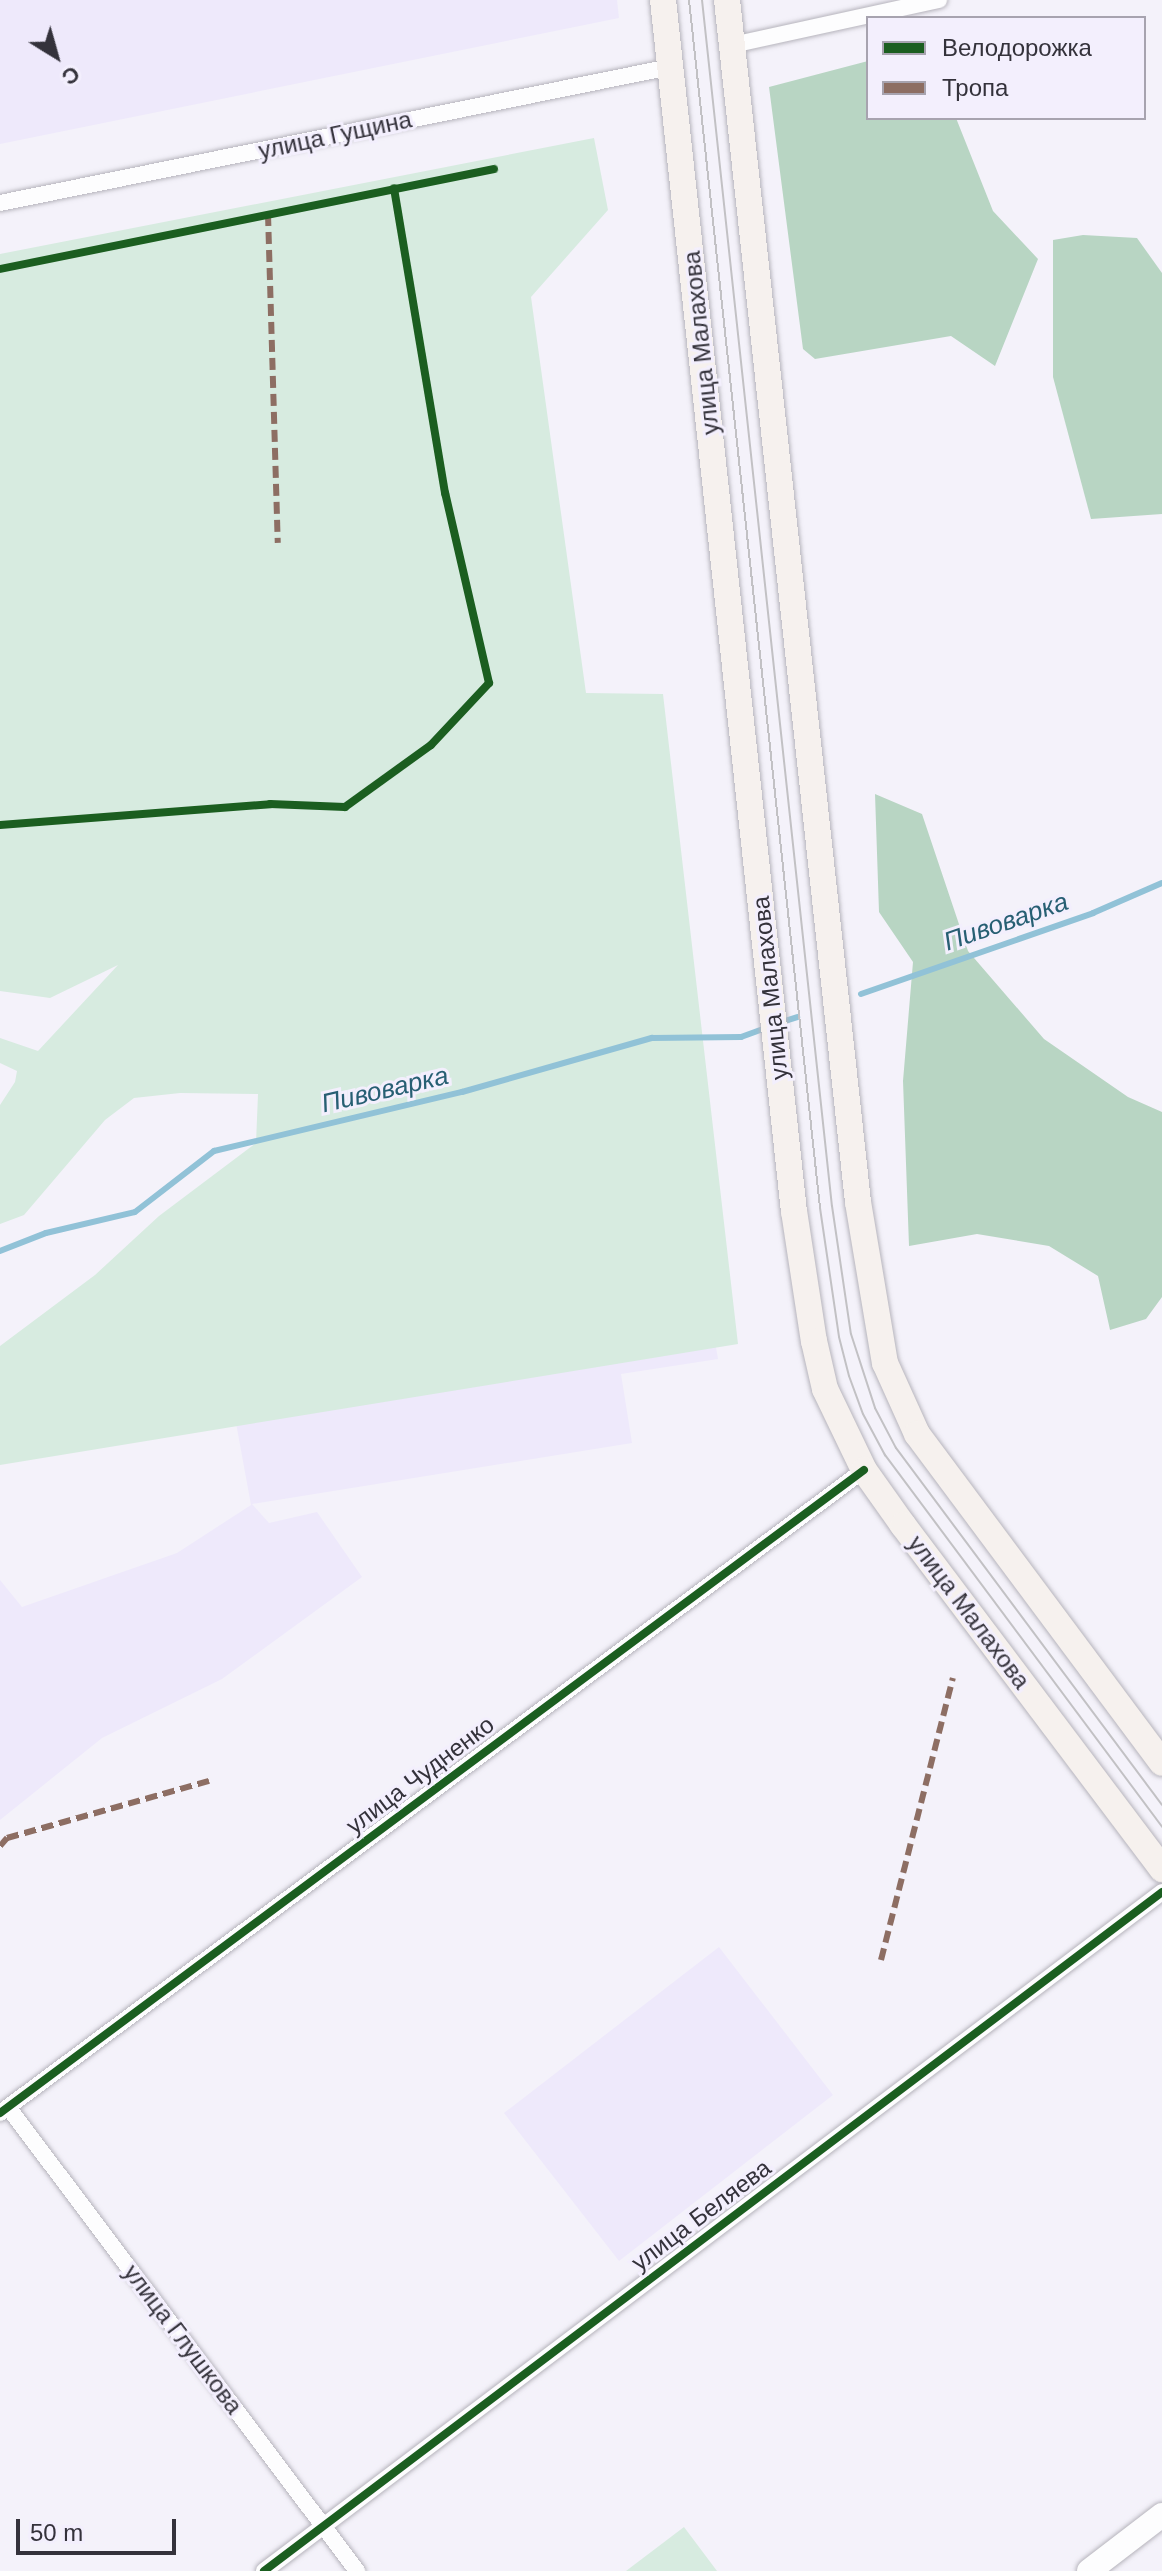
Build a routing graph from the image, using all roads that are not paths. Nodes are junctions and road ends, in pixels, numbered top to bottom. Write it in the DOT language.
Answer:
graph roads {
  1 [pos="663,0"];
  2 [pos="727,0"];
  3 [pos="939,0"];
  4 [pos="732,45"];
  5 [pos="670,67"];
  6 [pos="0,203"];
  7 [pos="864,1470"];
  8 [pos="1162,1763"];
  9 [pos="1162,1869"];
  10 [pos="1162,1892"];
  11 [pos="4,2110"];
  12 [pos="1162,2515"];
  13 [pos="323,2526"];
  14 [pos="264,2571"];
  15 [pos="357,2571"];
  16 [pos="1089,2571"];
  1 -- 5 [label="main road, улица Малахова"];
  2 -- 4 [label="main road"];
  3 -- 4 [label="street"];
  4 -- 8 [label="main road"];
  5 -- 6 [label="street, улица Гущина"];
  5 -- 7 [label="main road, улица Малахова"];
  7 -- 9 [label="main road, улица Малахова"];
  7 -- 11 [label="street, улица Чудненко"];
  10 -- 13 [label="street, улица Беляева"];
  11 -- 13 [label="street, улица Глушкова"];
  12 -- 16 [label="street"];
  13 -- 14 [label="street, улица Беляева"];
  13 -- 15 [label="street, улица Глушкова"];
}
